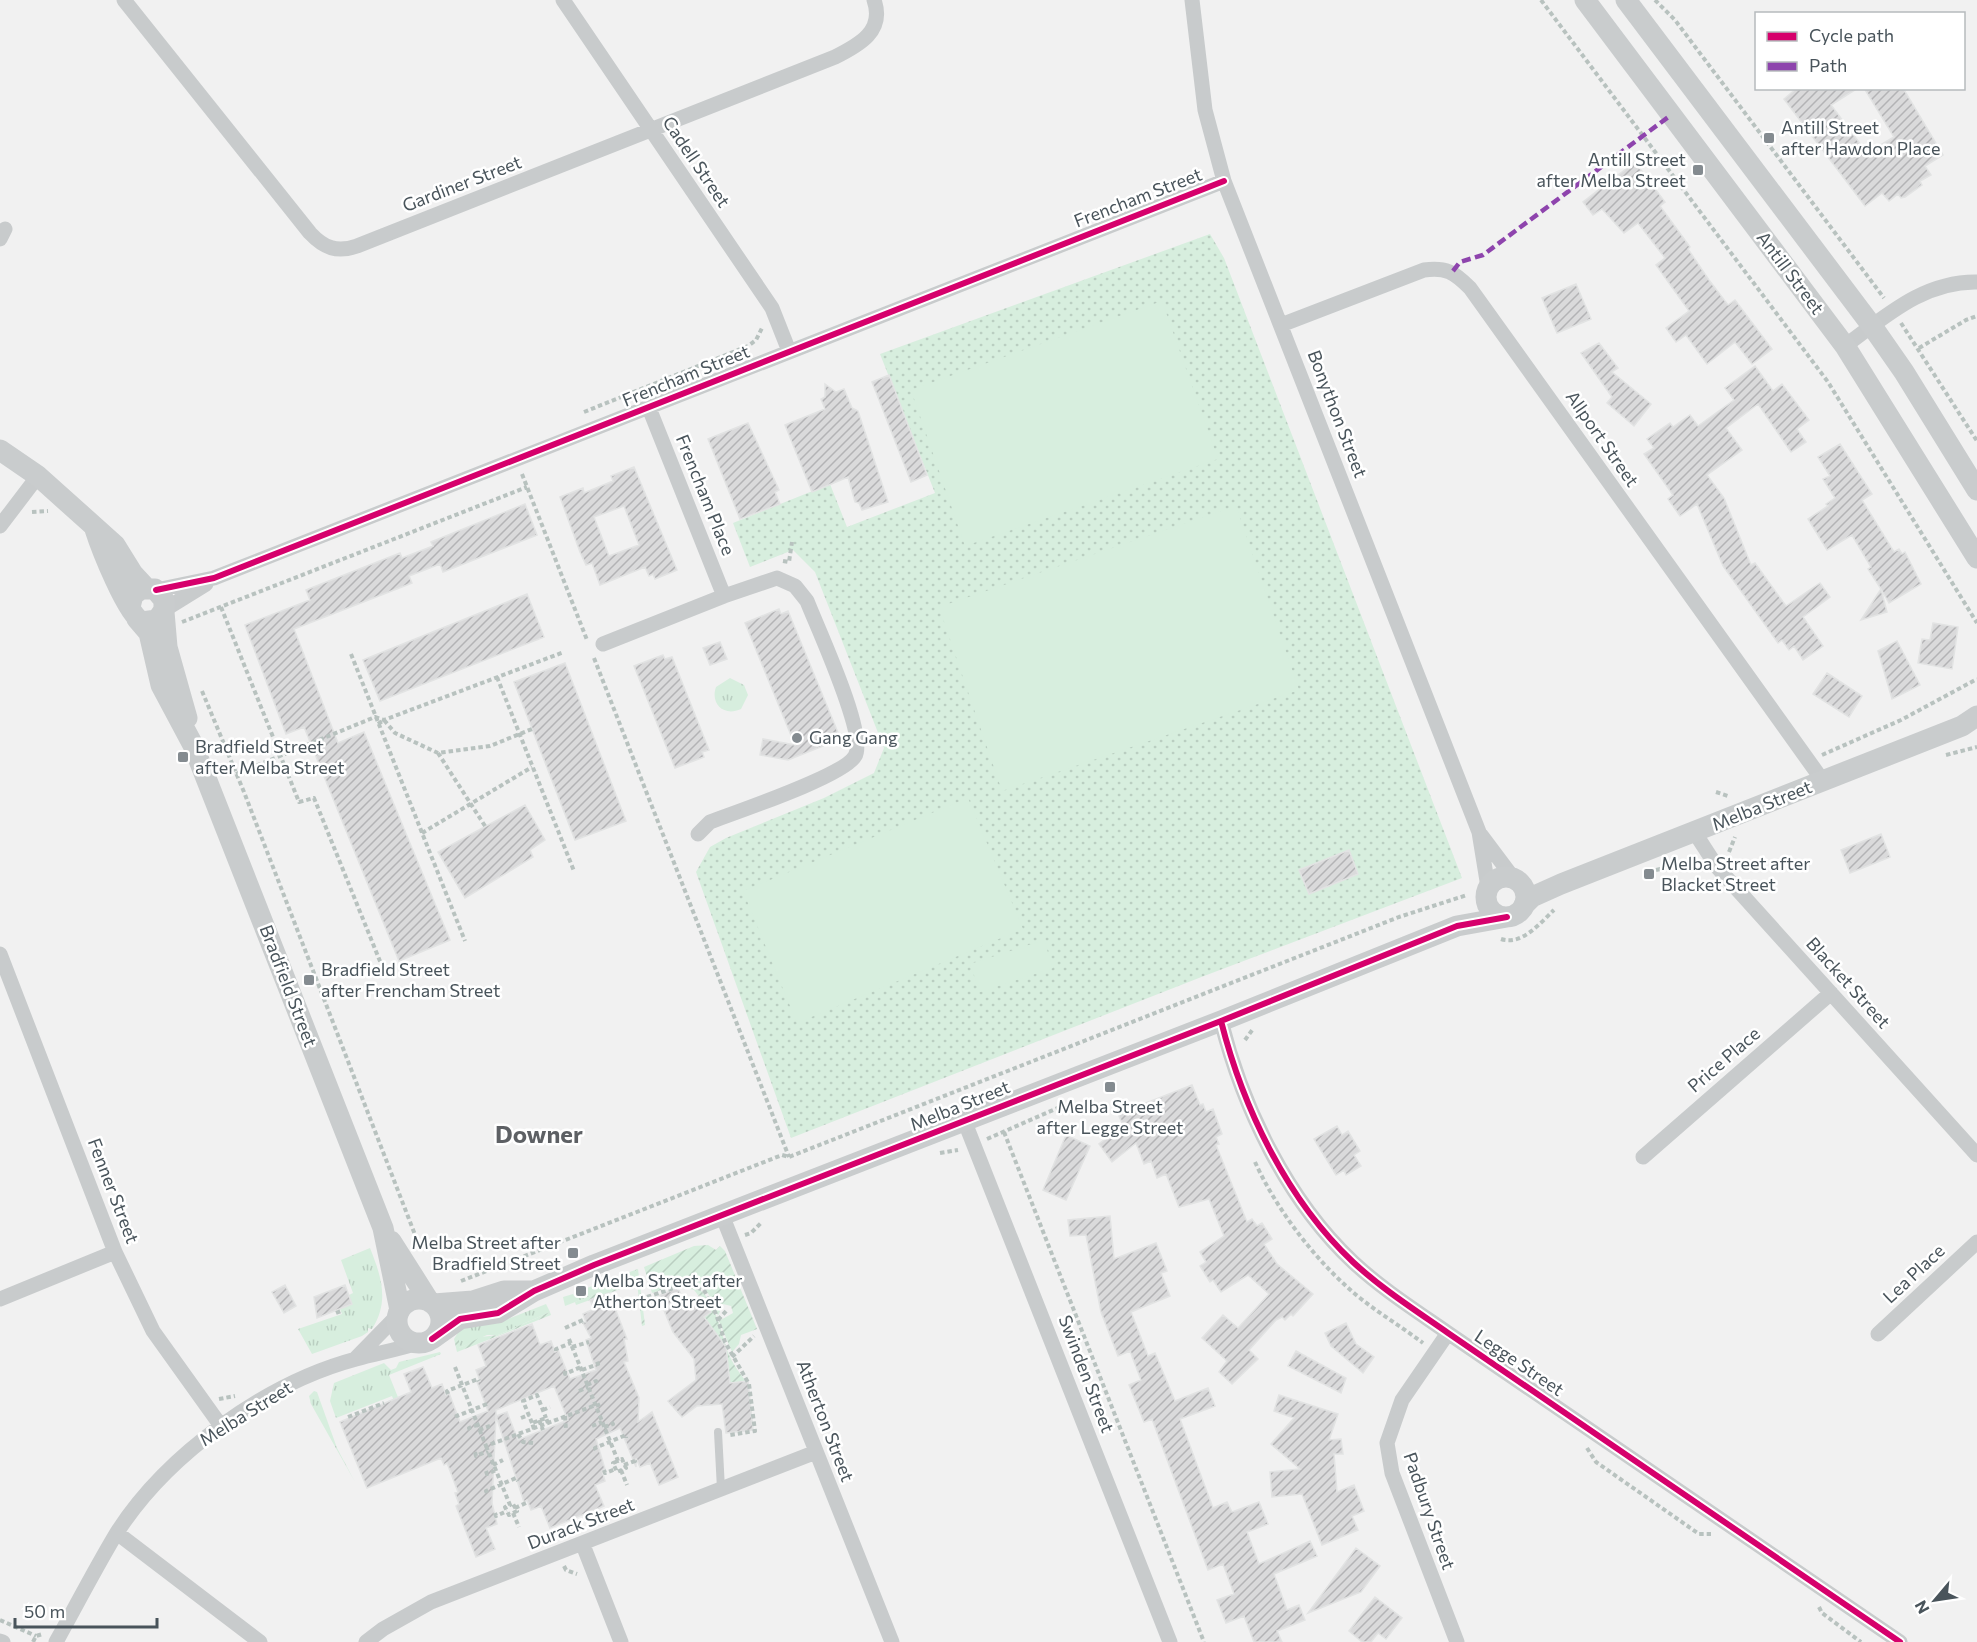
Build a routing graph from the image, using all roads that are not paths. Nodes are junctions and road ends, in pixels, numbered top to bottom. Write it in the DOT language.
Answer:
graph roads {
  1 [pos="124,0"];
  2 [pos="563,0"];
  3 [pos="874,0"];
  4 [pos="1192,0"];
  5 [pos="1585,0"];
  6 [pos="1626,0"];
  7 [pos="651,130"];
  8 [pos="1224,181"];
  9 [pos="1977,282"];
  10 [pos="1281,325"];
  11 [pos="1872,326"];
  12 [pos="1845,345"];
  13 [pos="789,351"];
  14 [pos="649,408"];
  15 [pos="0,450"];
  16 [pos="38,476"];
  17 [pos="1977,490"];
  18 [pos="0,526"];
  19 [pos="94,529"];
  20 [pos="1977,558"];
  21 [pos="214,578"];
  22 [pos="151,589"];
  23 [pos="724,596"];
  24 [pos="134,613"];
  25 [pos="173,614"];
  26 [pos="595,647"];
  27 [pos="1972,723"];
  28 [pos="193,745"];
  29 [pos="1823,781"];
  30 [pos="1479,832"];
  31 [pos="1695,833"];
  32 [pos="698,834"];
  33 [pos="1515,880"];
  34 [pos="1561,884"];
  35 [pos="1480,892"];
  36 [pos="1524,905"];
  37 [pos="1507,917"];
  38 [pos="1457,926"];
  39 [pos="0,954"];
  40 [pos="1831,993"];
  41 [pos="1221,1021"];
  42 [pos="964,1120"];
  43 [pos="1977,1155"];
  44 [pos="1643,1157"];
  45 [pos="722,1215"];
  46 [pos="383,1227"];
  47 [pos="1977,1242"];
  48 [pos="115,1252"];
  49 [pos="534,1292"];
  50 [pos="0,1299"];
  51 [pos="431,1303"];
  52 [pos="399,1313"];
  53 [pos="1448,1333"];
  54 [pos="1878,1334"];
  55 [pos="425,1341"];
  56 [pos="355,1359"];
  57 [pos="221,1426"];
  58 [pos="718,1434"];
  59 [pos="816,1452"];
  60 [pos="721,1490"];
  61 [pos="117,1533"];
  62 [pos="583,1545"];
  63 [pos="56,1642"];
  64 [pos="260,1642"];
  65 [pos="366,1642"];
  66 [pos="621,1642"];
  67 [pos="892,1642"];
  68 [pos="1170,1642"];
  69 [pos="1457,1642"];
  70 [pos="1900,1642"];
  1 -- 7 [label="street, Gardiner Street"];
  2 -- 7 [label="street, Cadell Street"];
  3 -- 7 [label="street, Gardiner Street"];
  4 -- 8 [label="street, Bonython Street"];
  5 -- 12 [label="street, Antill Street"];
  6 -- 11 [label="street, Antill Street"];
  7 -- 13 [label="street, Cadell Street"];
  8 -- 10 [label="street, Bonython Street"];
  8 -- 13 [label="street, Frencham Street"];
  9 -- 11 [label="street"];
  10 -- 29 [label="street, Allport Street"];
  10 -- 30 [label="street, Bonython Street"];
  11 -- 12 [label="street"];
  11 -- 17 [label="street, Antill Street"];
  12 -- 20 [label="street, Antill Street"];
  13 -- 14 [label="street, Frencham Street"];
  14 -- 21 [label="street, Frencham Street"];
  14 -- 23 [label="street, Frencham Place"];
  15 -- 16 [label="street, Bradfield Street"];
  16 -- 18 [label="street"];
  16 -- 19 [label="street, Bradfield Street"];
  19 -- 22 [label="street, Bradfield Street"];
  19 -- 24 [label="street, Bradfield Street"];
  21 -- 22 [label="street, Frencham Street"];
  21 -- 25 [label="street, Frencham Street"];
  22 -- 24 [label="street"];
  22 -- 25 [label="street, Bradfield Street"];
  23 -- 26 [label="street"];
  23 -- 32 [label="street"];
  24 -- 25 [label="street"];
  24 -- 28 [label="street, Bradfield Street"];
  25 -- 28 [label="street, Bradfield Street"];
  27 -- 29 [label="street, Melba Street"];
  28 -- 46 [label="street, Bradfield Street"];
  29 -- 31 [label="street, Melba Street"];
  30 -- 33 [label="street, Bonython Street"];
  30 -- 35 [label="street, Bonython Street"];
  31 -- 34 [label="street, Melba Street"];
  31 -- 40 [label="street, Blacket Street"];
  33 -- 34 [label="street, Melba Street"];
  33 -- 35 [label="street"];
  33 -- 36 [label="street"];
  34 -- 36 [label="street, Melba Street"];
  35 -- 37 [label="street"];
  35 -- 38 [label="street, Melba Street"];
  36 -- 37 [label="street"];
  37 -- 38 [label="street, Melba Street"];
  38 -- 41 [label="street, Melba Street"];
  39 -- 48 [label="street, Fenner Street"];
  40 -- 43 [label="street, Blacket Street"];
  40 -- 44 [label="street, Price Place"];
  41 -- 42 [label="street, Melba Street"];
  41 -- 53 [label="street, Legge Street"];
  42 -- 45 [label="street, Melba Street"];
  42 -- 68 [label="street, Swinden Street"];
  45 -- 49 [label="street, Melba Street"];
  45 -- 59 [label="street, Atherton Street"];
  46 -- 51 [label="street, Bradfield Street"];
  46 -- 52 [label="street, Bradfield Street"];
  47 -- 54 [label="street, Lea Place"];
  48 -- 50 [label="street"];
  48 -- 57 [label="street, Fenner Street"];
  49 -- 51 [label="street, Melba Street"];
  49 -- 55 [label="street, Melba Street"];
  51 -- 52 [label="street, Melba Street"];
  51 -- 55 [label="street"];
  52 -- 55 [label="street, Bradfield Street"];
  52 -- 56 [label="street, Melba Street"];
  53 -- 69 [label="street, Padbury Street"];
  53 -- 70 [label="street, Legge Street"];
  55 -- 56 [label="street, Melba Street"];
  56 -- 57 [label="street, Melba Street"];
  57 -- 61 [label="street, Melba Street"];
  58 -- 60 [label="lane"];
  59 -- 60 [label="street, Durack Street"];
  59 -- 67 [label="street, Atherton Street"];
  60 -- 62 [label="street, Durack Street"];
  61 -- 63 [label="street, Melba Street"];
  61 -- 64 [label="street"];
  62 -- 65 [label="street, Durack Street"];
  62 -- 66 [label="street"];
}
